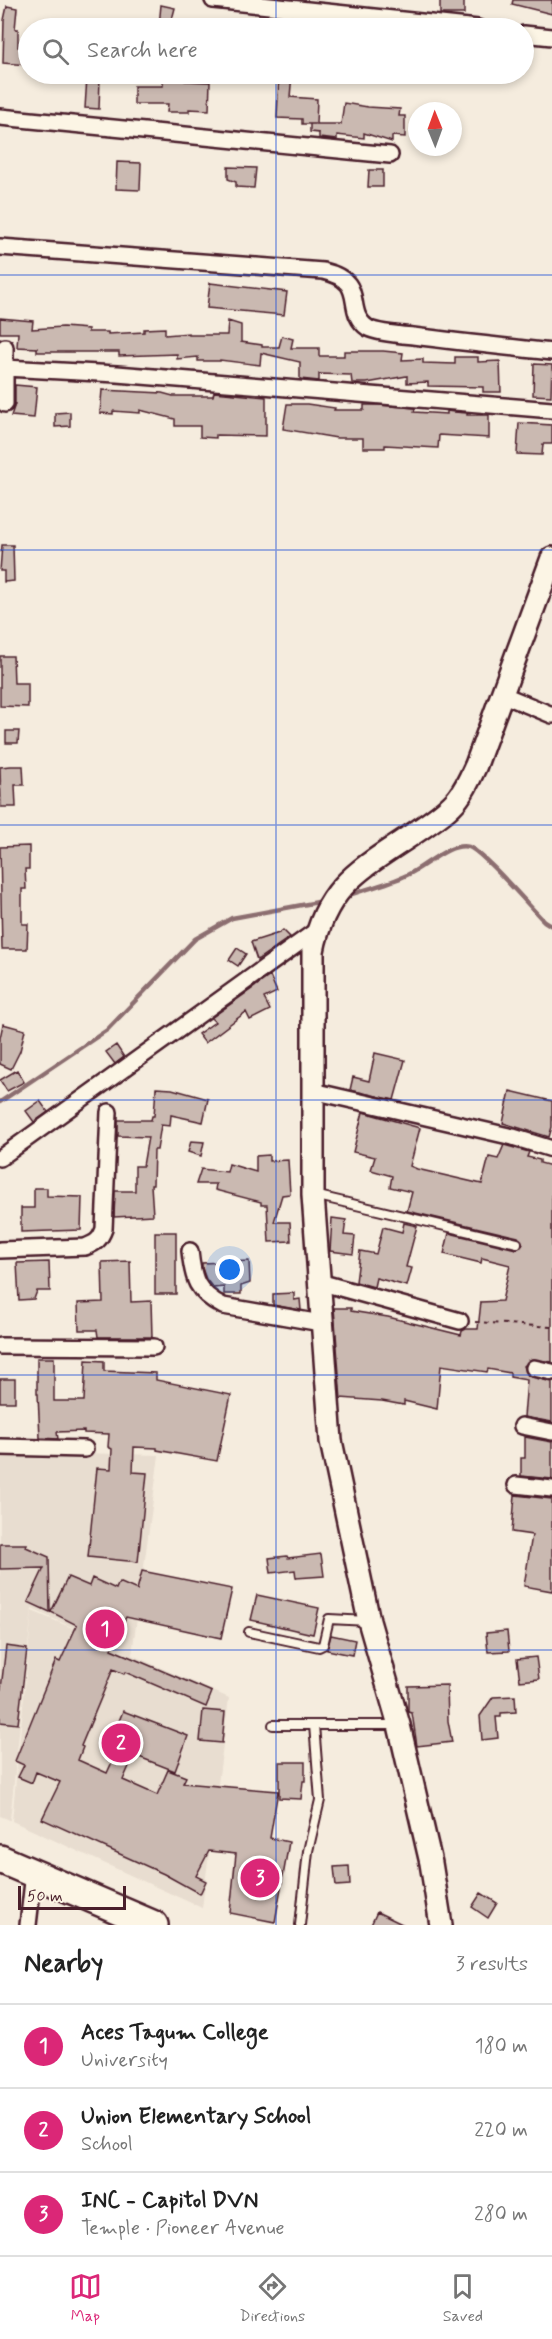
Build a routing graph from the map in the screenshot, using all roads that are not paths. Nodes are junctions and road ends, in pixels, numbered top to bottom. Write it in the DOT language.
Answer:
graph roads {
  1 [pos="213,0"];
  2 [pos="383,18"];
  3 [pos="534,35"];
  4 [pos="552,37"];
  5 [pos="0,117"];
  6 [pos="390,155"];
  7 [pos="0,248"];
  8 [pos="5,347"];
  9 [pos="552,352"];
  10 [pos="5,368"];
  11 [pos="5,404"];
  12 [pos="552,410"];
  13 [pos="552,558"];
  14 [pos="501,694"];
  15 [pos="552,715"];
  16 [pos="317,930"];
  17 [pos="313,1091"];
  18 [pos="109,1112"];
  19 [pos="552,1149"];
  20 [pos="0,1158"];
  21 [pos="313,1195"];
  22 [pos="517,1243"];
  23 [pos="0,1250"];
  24 [pos="190,1251"];
  25 [pos="319,1282"];
  26 [pos="460,1321"];
  27 [pos="321,1323"];
  28 [pos="0,1346"];
  29 [pos="154,1347"];
  30 [pos="534,1368"];
  31 [pos="552,1372"];
  32 [pos="522,1426"];
  33 [pos="552,1432"];
  34 [pos="0,1447"];
  35 [pos="85,1449"];
  36 [pos="516,1485"];
  37 [pos="552,1489"];
  38 [pos="369,1621"];
  39 [pos="249,1632"];
  40 [pos="273,1725"];
  41 [pos="314,1725"];
  42 [pos="399,1725"];
  43 [pos="0,1859"];
  44 [pos="34,1873"];
  45 [pos="28,1925"];
  46 [pos="154,1925"];
  47 [pos="300,1925"];
  48 [pos="441,1925"];
  1 -- 2 [label="street"];
  3 -- 4 [label="street"];
  5 -- 6 [label="street"];
  7 -- 9 [label="street"];
  8 -- 10 [label="street"];
  10 -- 11 [label="street"];
  10 -- 12 [label="street"];
  13 -- 14 [label="street"];
  14 -- 15 [label="street"];
  14 -- 16 [label="street"];
  16 -- 17 [label="street"];
  16 -- 20 [label="street"];
  17 -- 19 [label="street"];
  17 -- 21 [label="street"];
  18 -- 23 [label="street"];
  21 -- 22 [label="lane"];
  21 -- 25 [label="street"];
  24 -- 27 [label="street"];
  25 -- 26 [label="street"];
  25 -- 27 [label="street"];
  27 -- 38 [label="street"];
  28 -- 29 [label="street"];
  30 -- 31 [label="street"];
  32 -- 33 [label="street"];
  34 -- 35 [label="street"];
  36 -- 37 [label="street"];
  38 -- 39 [label="lane"];
  38 -- 42 [label="street"];
  40 -- 41 [label="lane"];
  41 -- 42 [label="lane"];
  41 -- 47 [label="lane"];
  42 -- 48 [label="street"];
  43 -- 44 [label="highway"];
  44 -- 45 [label="street"];
  44 -- 46 [label="highway"];
}
